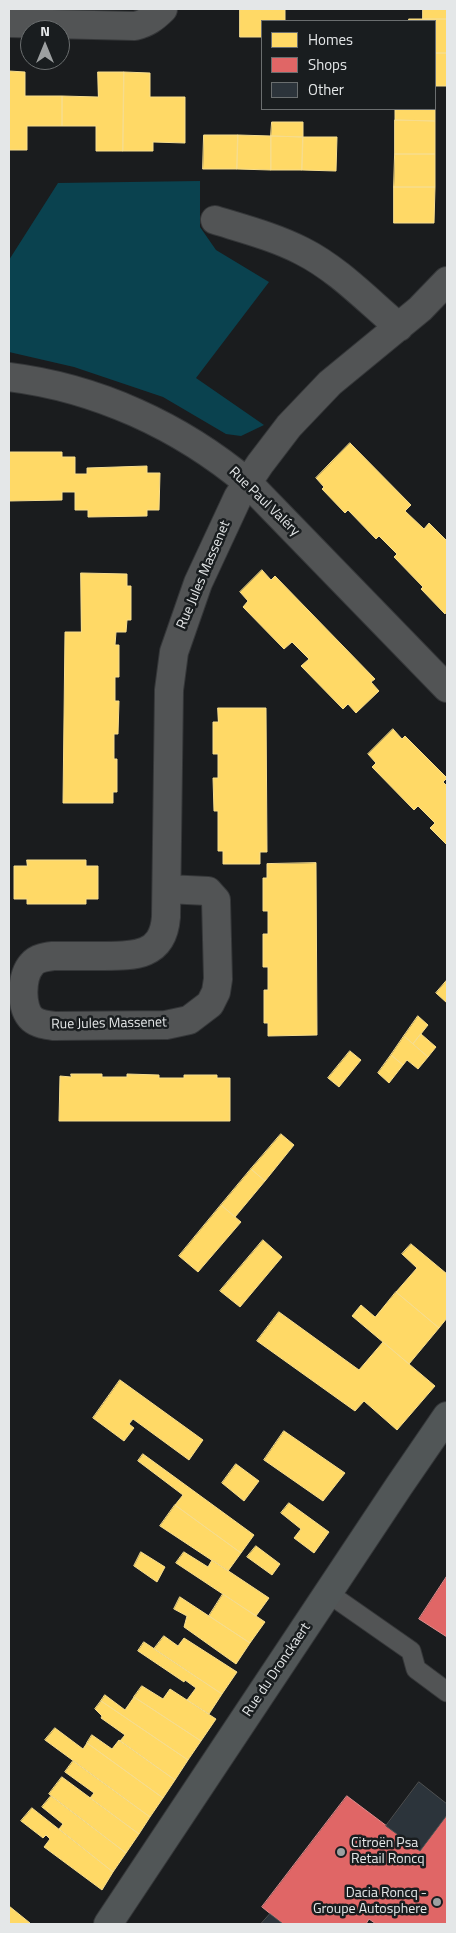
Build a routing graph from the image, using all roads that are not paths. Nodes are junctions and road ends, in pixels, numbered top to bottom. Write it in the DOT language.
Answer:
graph roads {
  1 [pos="163,9"];
  2 [pos="21,19"];
  3 [pos="215,220"];
  4 [pos="447,282"];
  5 [pos="398,327"];
  6 [pos="9,377"];
  7 [pos="248,483"];
  8 [pos="447,688"];
  9 [pos="167,889"];
  10 [pos="447,1416"];
  11 [pos="328,1593"];
  12 [pos="447,1692"];
  13 [pos="108,1924"];
  1 -- 2 [label="street"];
  3 -- 5 [label="street"];
  4 -- 5 [label="street, Rue Jules Massenet"];
  5 -- 7 [label="street, Rue Jules Massenet"];
  6 -- 7 [label="street, Rue Paul Valéry"];
  7 -- 8 [label="street, Rue Paul Valéry"];
  7 -- 9 [label="street, Rue Jules Massenet"];
  9 -- 9 [label="street, Rue Jules Massenet"];
  10 -- 11 [label="main road, Rue du Dronckaert"];
  11 -- 12 [label="lane"];
  11 -- 13 [label="main road, Rue du Dronckaert"];
}
